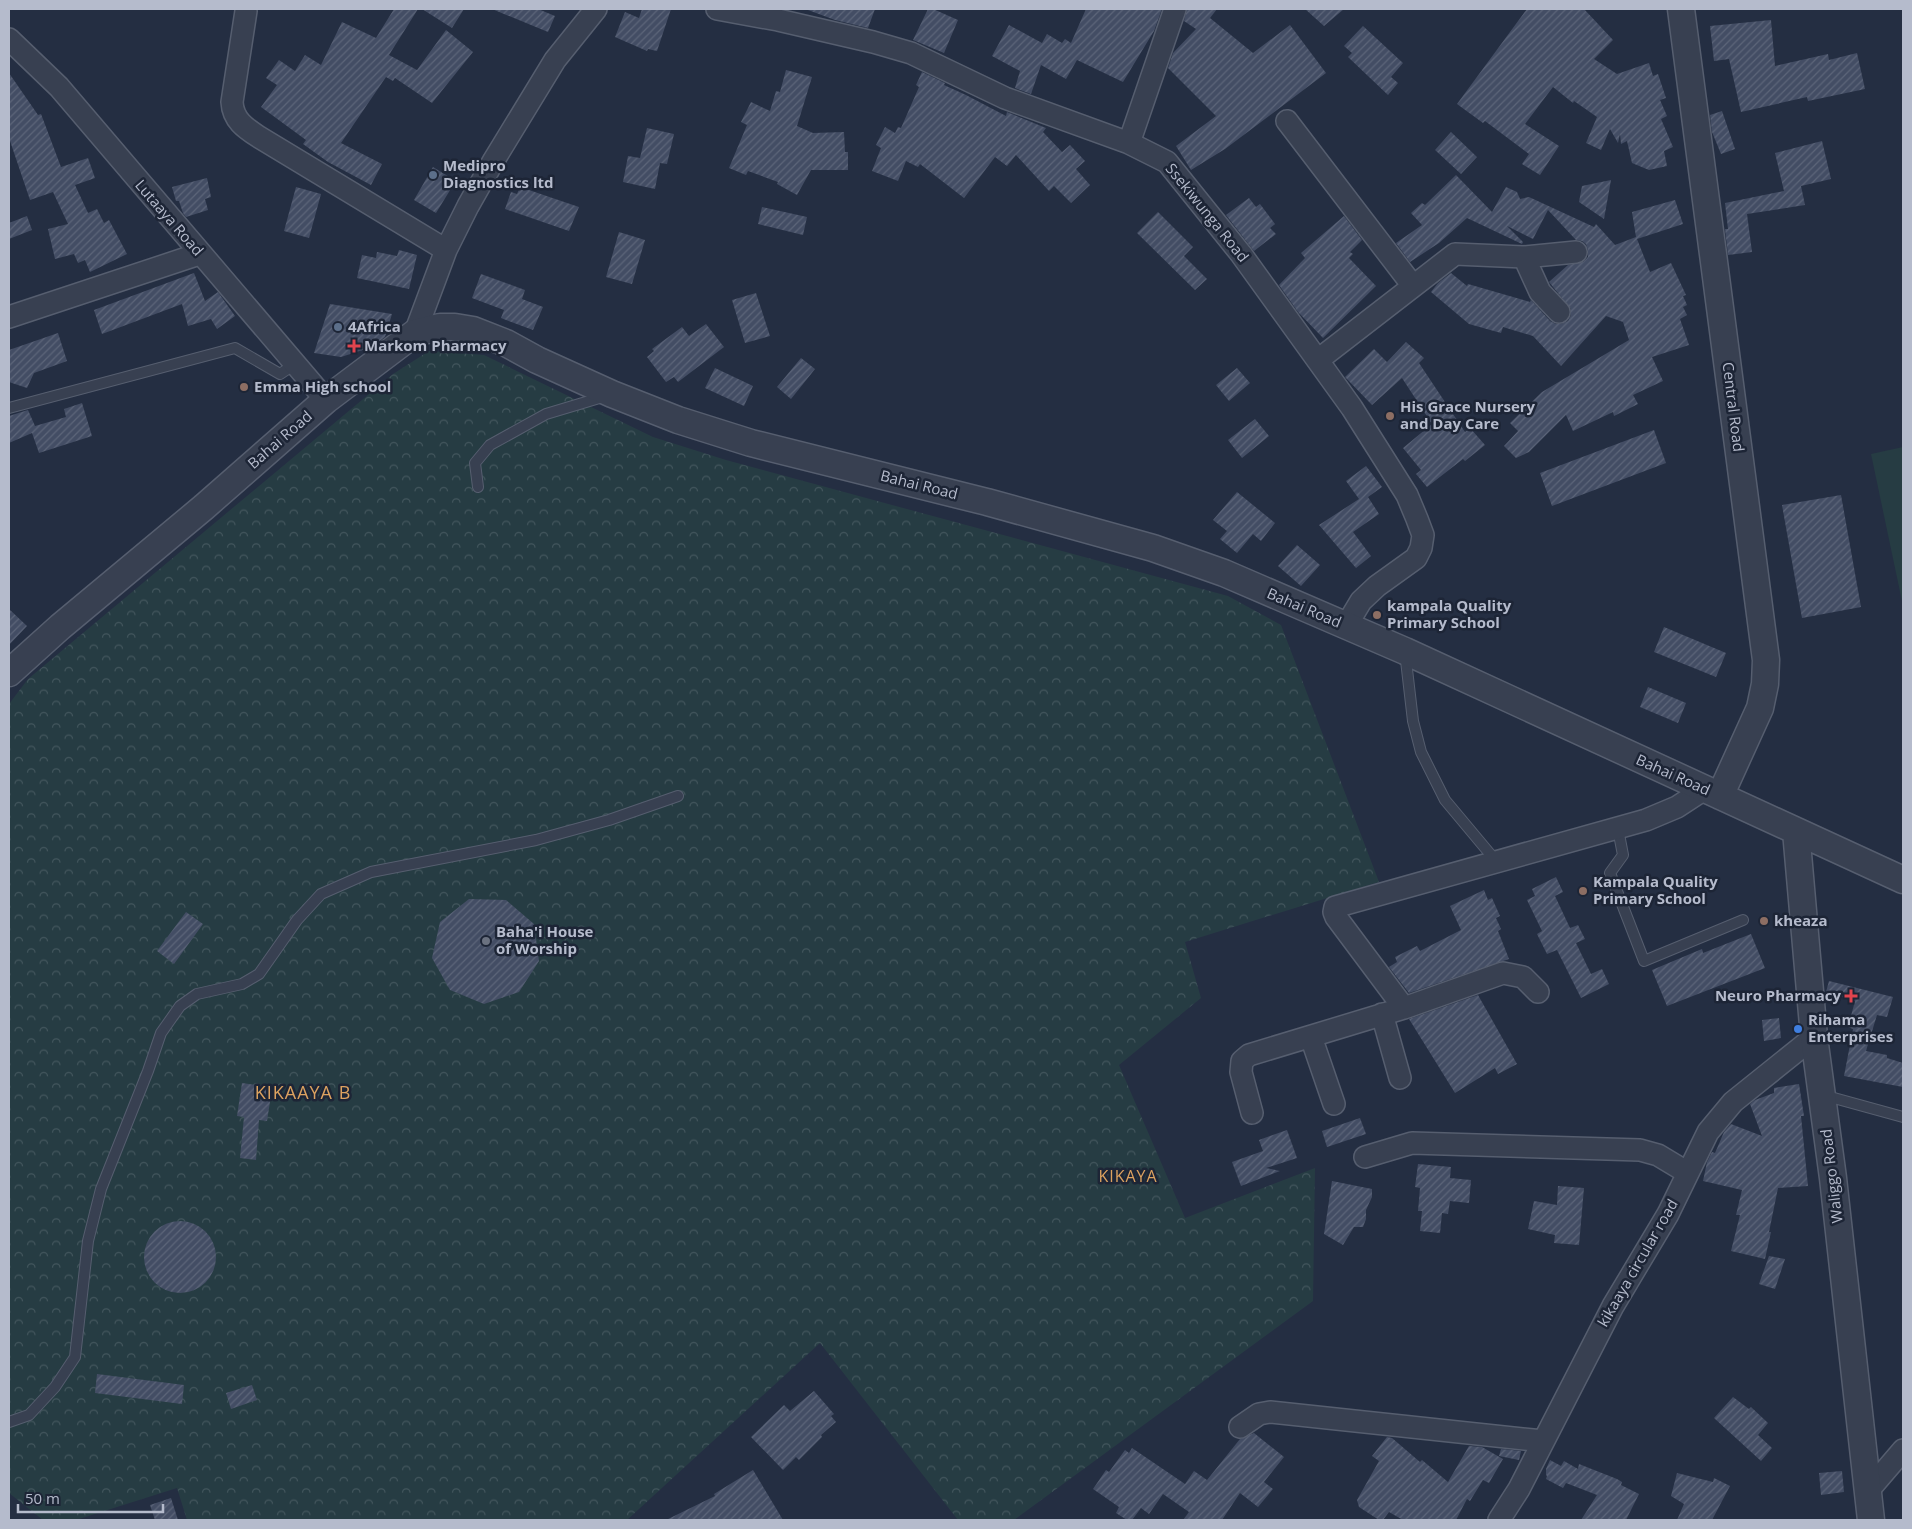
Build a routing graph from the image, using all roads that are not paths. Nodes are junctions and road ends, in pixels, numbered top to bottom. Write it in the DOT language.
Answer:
graph roads {
  1 [pos="596,9"];
  2 [pos="717,9"];
  3 [pos="1175,9"];
  4 [pos="1681,9"];
  5 [pos="246,11"];
  6 [pos="9,38"];
  7 [pos="1287,121"];
  8 [pos="1129,143"];
  9 [pos="446,250"];
  10 [pos="1576,252"];
  11 [pos="199,254"];
  12 [pos="1524,257"];
  13 [pos="1413,286"];
  14 [pos="1560,312"];
  15 [pos="9,317"];
  16 [pos="415,333"];
  17 [pos="1318,360"];
  18 [pos="295,364"];
  19 [pos="612,394"];
  20 [pos="326,400"];
  21 [pos="9,408"];
  22 [pos="478,487"];
  23 [pos="1346,626"];
  24 [pos="1405,651"];
  25 [pos="9,673"];
  26 [pos="1711,793"];
  27 [pos="678,796"];
  28 [pos="1618,829"];
  29 [pos="1796,831"];
  30 [pos="1496,862"];
  31 [pos="1903,880"];
  32 [pos="1743,920"];
  33 [pos="1538,992"];
  34 [pos="1404,1008"];
  35 [pos="1382,1014"];
  36 [pos="1311,1036"];
  37 [pos="1814,1037"];
  38 [pos="1400,1078"];
  39 [pos="1822,1095"];
  40 [pos="1334,1104"];
  41 [pos="1252,1113"];
  42 [pos="1903,1116"];
  43 [pos="1366,1156"];
  44 [pos="1688,1173"];
  45 [pos="9,1422"];
  46 [pos="1240,1426"];
  47 [pos="1543,1441"];
  48 [pos="1903,1450"];
  49 [pos="1868,1492"];
  50 [pos="1499,1520"];
  51 [pos="1871,1520"];
  1 -- 9 [label="street"];
  2 -- 8 [label="street, Ssekiwunga Road"];
  3 -- 8 [label="street"];
  4 -- 26 [label="street, Central Road"];
  5 -- 9 [label="street"];
  6 -- 11 [label="street, Lutaaya Road"];
  7 -- 13 [label="street"];
  8 -- 17 [label="street, Ssekiwunga Road"];
  9 -- 16 [label="street"];
  10 -- 12 [label="street"];
  11 -- 15 [label="street"];
  11 -- 18 [label="street, Lutaaya Road"];
  12 -- 13 [label="street"];
  12 -- 14 [label="street"];
  13 -- 17 [label="street"];
  16 -- 19 [label="street, Bahai Road"];
  16 -- 20 [label="street, Bahai Road"];
  17 -- 23 [label="street, Ssekiwunga Road"];
  18 -- 20 [label="street, Lutaaya Road"];
  18 -- 21 [label="lane"];
  19 -- 22 [label="lane"];
  19 -- 23 [label="street, Bahai Road"];
  20 -- 25 [label="street, Bahai Road"];
  23 -- 24 [label="street, Bahai Road"];
  24 -- 26 [label="street, Bahai Road"];
  24 -- 30 [label="lane"];
  26 -- 28 [label="street"];
  26 -- 29 [label="street, Bahai Road"];
  27 -- 45 [label="lane"];
  28 -- 30 [label="street"];
  28 -- 32 [label="lane"];
  29 -- 31 [label="street, Bahai Road"];
  29 -- 37 [label="street, Waliggo Road"];
  30 -- 34 [label="street"];
  33 -- 34 [label="street"];
  34 -- 35 [label="street"];
  35 -- 36 [label="street"];
  35 -- 38 [label="street"];
  36 -- 40 [label="street"];
  36 -- 41 [label="street"];
  37 -- 39 [label="street, Waliggo Road"];
  37 -- 44 [label="street, kikaaya circular road"];
  39 -- 42 [label="lane"];
  39 -- 49 [label="street, Waliggo Road"];
  43 -- 44 [label="street"];
  44 -- 47 [label="street, kikaaya circular road"];
  46 -- 47 [label="street"];
  47 -- 50 [label="street, kikaaya circular road"];
  48 -- 49 [label="street"];
  49 -- 51 [label="street, Waliggo Road"];
}
